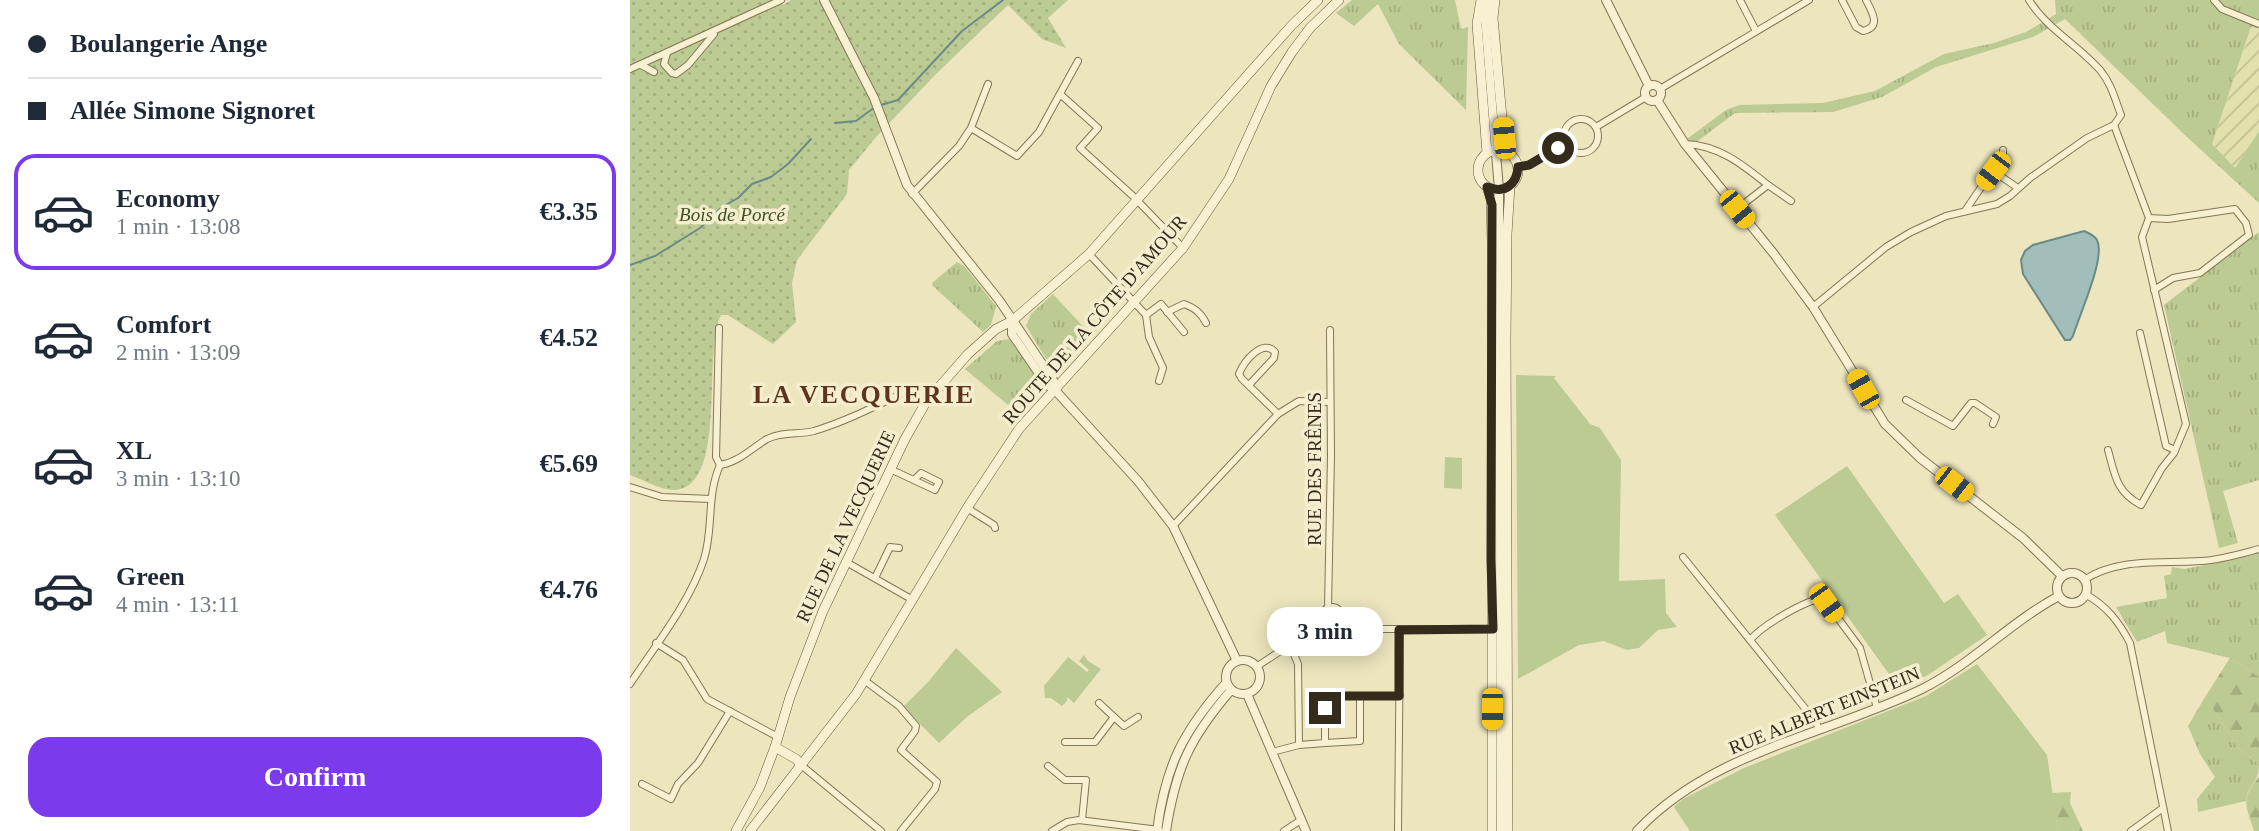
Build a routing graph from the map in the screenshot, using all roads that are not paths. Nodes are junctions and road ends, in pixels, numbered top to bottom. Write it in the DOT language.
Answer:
graph roads {
  1 [pos="824,0"];
  2 [pos="1318,0"];
  3 [pos="1339,0"];
  4 [pos="1481,0"];
  5 [pos="1488,0"];
  6 [pos="1494,0"];
  7 [pos="1606,0"];
  8 [pos="1740,0"];
  9 [pos="1809,0"];
  10 [pos="1842,0"];
  11 [pos="1866,0"];
  12 [pos="2029,0"];
  13 [pos="2214,0"];
  14 [pos="778,1"];
  15 [pos="2259,24"];
  16 [pos="718,30"];
  17 [pos="1756,31"];
  18 [pos="667,53"];
  19 [pos="1078,61"];
  20 [pos="640,65"];
  21 [pos="630,69"];
  22 [pos="654,72"];
  23 [pos="988,85"];
  24 [pos="1648,86"];
  25 [pos="1660,89"];
  26 [pos="1060,94"];
  27 [pos="1646,97"];
  28 [pos="1657,100"];
  29 [pos="2114,125"];
  30 [pos="1595,127"];
  31 [pos="971,128"];
  32 [pos="1565,144"];
  33 [pos="1685,144"];
  34 [pos="2003,150"];
  35 [pos="1496,151"];
  36 [pos="1518,167"];
  37 [pos="1993,171"];
  38 [pos="1768,185"];
  39 [pos="1510,186"];
  40 [pos="1487,187"];
  41 [pos="2018,188"];
  42 [pos="1499,190"];
  43 [pos="912,194"];
  44 [pos="1137,200"];
  45 [pos="1791,201"];
  46 [pos="1737,209"];
  47 [pos="1965,211"];
  48 [pos="2149,218"];
  49 [pos="1183,248"];
  50 [pos="1089,254"];
  51 [pos="2154,290"];
  52 [pos="1135,301"];
  53 [pos="1813,307"];
  54 [pos="1167,312"];
  55 [pos="1146,315"];
  56 [pos="1012,321"];
  57 [pos="1206,323"];
  58 [pos="719,327"];
  59 [pos="1330,330"];
  60 [pos="1184,332"];
  61 [pos="2140,333"];
  62 [pos="1159,380"];
  63 [pos="1249,385"];
  64 [pos="1054,389"];
  65 [pos="929,397"];
  66 [pos="1906,400"];
  67 [pos="1330,402"];
  68 [pos="1278,414"];
  69 [pos="1993,424"];
  70 [pos="2108,450"];
  71 [pos="2175,450"];
  72 [pos="720,465"];
  73 [pos="890,469"];
  74 [pos="914,480"];
  75 [pos="630,487"];
  76 [pos="711,499"];
  77 [pos="967,508"];
  78 [pos="1173,526"];
  79 [pos="995,528"];
  80 [pos="899,548"];
  81 [pos="2259,549"];
  82 [pos="1684,557"];
  83 [pos="846,562"];
  84 [pos="2062,576"];
  85 [pos="875,578"];
  86 [pos="2084,580"];
  87 [pos="2085,594"];
  88 [pos="2059,596"];
  89 [pos="913,600"];
  90 [pos="1328,608"];
  91 [pos="1341,619"];
  92 [pos="1323,623"];
  93 [pos="1493,629"];
  94 [pos="1399,630"];
  95 [pos="1750,640"];
  96 [pos="656,643"];
  97 [pos="1290,645"];
  98 [pos="1237,661"];
  99 [pos="1256,667"];
  100 [pos="864,680"];
  101 [pos="630,684"];
  102 [pos="1229,687"];
  103 [pos="1247,694"];
  104 [pos="1360,696"];
  105 [pos="1399,696"];
  106 [pos="1099,703"];
  107 [pos="1877,708"];
  108 [pos="730,711"];
  109 [pos="1138,716"];
  110 [pos="1114,717"];
  111 [pos="1819,729"];
  112 [pos="778,737"];
  113 [pos="1065,742"];
  114 [pos="1325,743"];
  115 [pos="1299,745"];
  116 [pos="775,747"];
  117 [pos="1272,752"];
  118 [pos="801,765"];
  119 [pos="1048,766"];
  120 [pos="642,784"];
  121 [pos="2163,808"];
  122 [pos="1082,820"];
  123 [pos="1301,820"];
  124 [pos="736,831"];
  125 [pos="750,831"];
  126 [pos="881,831"];
  127 [pos="901,831"];
  128 [pos="1052,831"];
  129 [pos="1157,831"];
  130 [pos="1164,831"];
  131 [pos="1284,831"];
  132 [pos="1306,831"];
  133 [pos="1398,831"];
  134 [pos="1492,831"];
  135 [pos="1500,831"];
  136 [pos="1508,831"];
  137 [pos="1637,831"];
  138 [pos="2131,831"];
  139 [pos="2168,831"];
  1 -- 43 [label="street"];
  2 -- 44 [label="main road, RUE DE LA VECQUERIE"];
  3 -- 49 [label="main road, ROUTE DE LA CÔTE D'AMOUR"];
  4 -- 35 [label="main road"];
  5 -- 35 [label="street"];
  6 -- 35 [label="main road"];
  7 -- 24 [label="street"];
  8 -- 17 [label="street"];
  9 -- 17 [label="street"];
  10 -- 11 [label="street"];
  12 -- 29 [label="street"];
  13 -- 15 [label="street"];
  14 -- 16 [label="street"];
  16 -- 18 [label="street"];
  16 -- 18 [label="street"];
  17 -- 25 [label="street"];
  18 -- 20 [label="street"];
  19 -- 26 [label="street"];
  20 -- 21 [label="street"];
  20 -- 22 [label="street"];
  23 -- 31 [label="street"];
  24 -- 25 [label="street"];
  24 -- 27 [label="street"];
  25 -- 28 [label="street"];
  26 -- 31 [label="street"];
  26 -- 44 [label="street"];
  27 -- 28 [label="street"];
  27 -- 30 [label="street"];
  28 -- 33 [label="street"];
  29 -- 41 [label="street"];
  29 -- 48 [label="street"];
  30 -- 32 [label="street"];
  30 -- 32 [label="street"];
  31 -- 43 [label="street"];
  32 -- 36 [label="street"];
  33 -- 38 [label="street"];
  33 -- 46 [label="street"];
  34 -- 37 [label="street"];
  35 -- 36 [label="main road"];
  35 -- 40 [label="main road"];
  35 -- 42 [label="street"];
  36 -- 39 [label="main road"];
  37 -- 41 [label="street"];
  37 -- 47 [label="street"];
  38 -- 45 [label="street"];
  38 -- 46 [label="street"];
  39 -- 42 [label="main road"];
  39 -- 136 [label="main road"];
  40 -- 42 [label="main road"];
  40 -- 93 [label="main road"];
  41 -- 47 [label="street"];
  42 -- 135 [label="street"];
  43 -- 56 [label="street"];
  44 -- 49 [label="street"];
  44 -- 50 [label="main road, RUE DE LA VECQUERIE"];
  46 -- 53 [label="street"];
  47 -- 53 [label="street"];
  48 -- 51 [label="street"];
  48 -- 51 [label="street"];
  49 -- 52 [label="main road, ROUTE DE LA CÔTE D'AMOUR"];
  50 -- 52 [label="street"];
  50 -- 56 [label="main road, RUE DE LA VECQUERIE"];
  51 -- 71 [label="street"];
  52 -- 55 [label="street"];
  52 -- 64 [label="main road, ROUTE DE LA CÔTE D'AMOUR"];
  53 -- 84 [label="street"];
  54 -- 55 [label="street"];
  54 -- 57 [label="street"];
  54 -- 60 [label="street"];
  55 -- 62 [label="street"];
  56 -- 64 [label="street"];
  56 -- 65 [label="main road, RUE DE LA VECQUERIE"];
  58 -- 72 [label="street"];
  59 -- 67 [label="street, RUE DES FRÊNES"];
  61 -- 71 [label="street"];
  63 -- 63 [label="street"];
  63 -- 68 [label="street"];
  64 -- 77 [label="main road, ROUTE DE LA CÔTE D'AMOUR"];
  64 -- 78 [label="street"];
  65 -- 72 [label="street"];
  65 -- 73 [label="main road, RUE DE LA VECQUERIE"];
  66 -- 69 [label="street"];
  67 -- 68 [label="street"];
  67 -- 90 [label="street, RUE DES FRÊNES"];
  68 -- 78 [label="street"];
  70 -- 71 [label="street"];
  72 -- 76 [label="street"];
  73 -- 74 [label="street"];
  73 -- 83 [label="main road, RUE DE LA VECQUERIE"];
  75 -- 76 [label="street"];
  76 -- 96 [label="street"];
  77 -- 79 [label="street"];
  77 -- 89 [label="main road, ROUTE DE LA CÔTE D'AMOUR"];
  78 -- 98 [label="street"];
  80 -- 85 [label="street"];
  81 -- 86 [label="street"];
  82 -- 95 [label="street"];
  83 -- 85 [label="street"];
  83 -- 112 [label="main road, RUE DE LA VECQUERIE"];
  84 -- 86 [label="street"];
  84 -- 88 [label="street"];
  85 -- 89 [label="street"];
  86 -- 87 [label="street"];
  87 -- 88 [label="street"];
  87 -- 121 [label="street"];
  88 -- 107 [label="street, RUE ALBERT EINSTEIN"];
  89 -- 100 [label="main road, ROUTE DE LA CÔTE D'AMOUR"];
  90 -- 91 [label="street"];
  90 -- 92 [label="street"];
  91 -- 92 [label="street"];
  91 -- 94 [label="street"];
  92 -- 97 [label="street"];
  93 -- 94 [label="street"];
  93 -- 134 [label="main road"];
  94 -- 105 [label="street"];
  95 -- 107 [label="street"];
  95 -- 111 [label="street"];
  96 -- 101 [label="street"];
  96 -- 108 [label="street"];
  97 -- 99 [label="street"];
  97 -- 115 [label="street"];
  98 -- 99 [label="street"];
  98 -- 102 [label="street"];
  99 -- 103 [label="street"];
  100 -- 118 [label="main road, ROUTE DE LA CÔTE D'AMOUR"];
  100 -- 127 [label="street"];
  102 -- 103 [label="street"];
  102 -- 129 [label="street"];
  102 -- 130 [label="street"];
  103 -- 117 [label="street"];
  104 -- 105 [label="street"];
  104 -- 114 [label="street"];
  104 -- 114 [label="street"];
  105 -- 133 [label="street"];
  106 -- 110 [label="street"];
  107 -- 111 [label="street, RUE ALBERT EINSTEIN"];
  108 -- 112 [label="street"];
  108 -- 120 [label="street"];
  109 -- 110 [label="street"];
  110 -- 113 [label="street"];
  111 -- 137 [label="street, RUE ALBERT EINSTEIN"];
  112 -- 116 [label="main road"];
  114 -- 115 [label="street"];
  115 -- 117 [label="street"];
  116 -- 118 [label="main road"];
  116 -- 124 [label="main road"];
  117 -- 123 [label="street"];
  118 -- 125 [label="main road, ROUTE DE LA CÔTE D'AMOUR"];
  118 -- 126 [label="street"];
  119 -- 122 [label="street"];
  121 -- 138 [label="street"];
  121 -- 139 [label="street"];
  122 -- 128 [label="street"];
  122 -- 129 [label="street"];
  123 -- 131 [label="street"];
  123 -- 132 [label="street"];
  129 -- 130 [label="street"];
}
